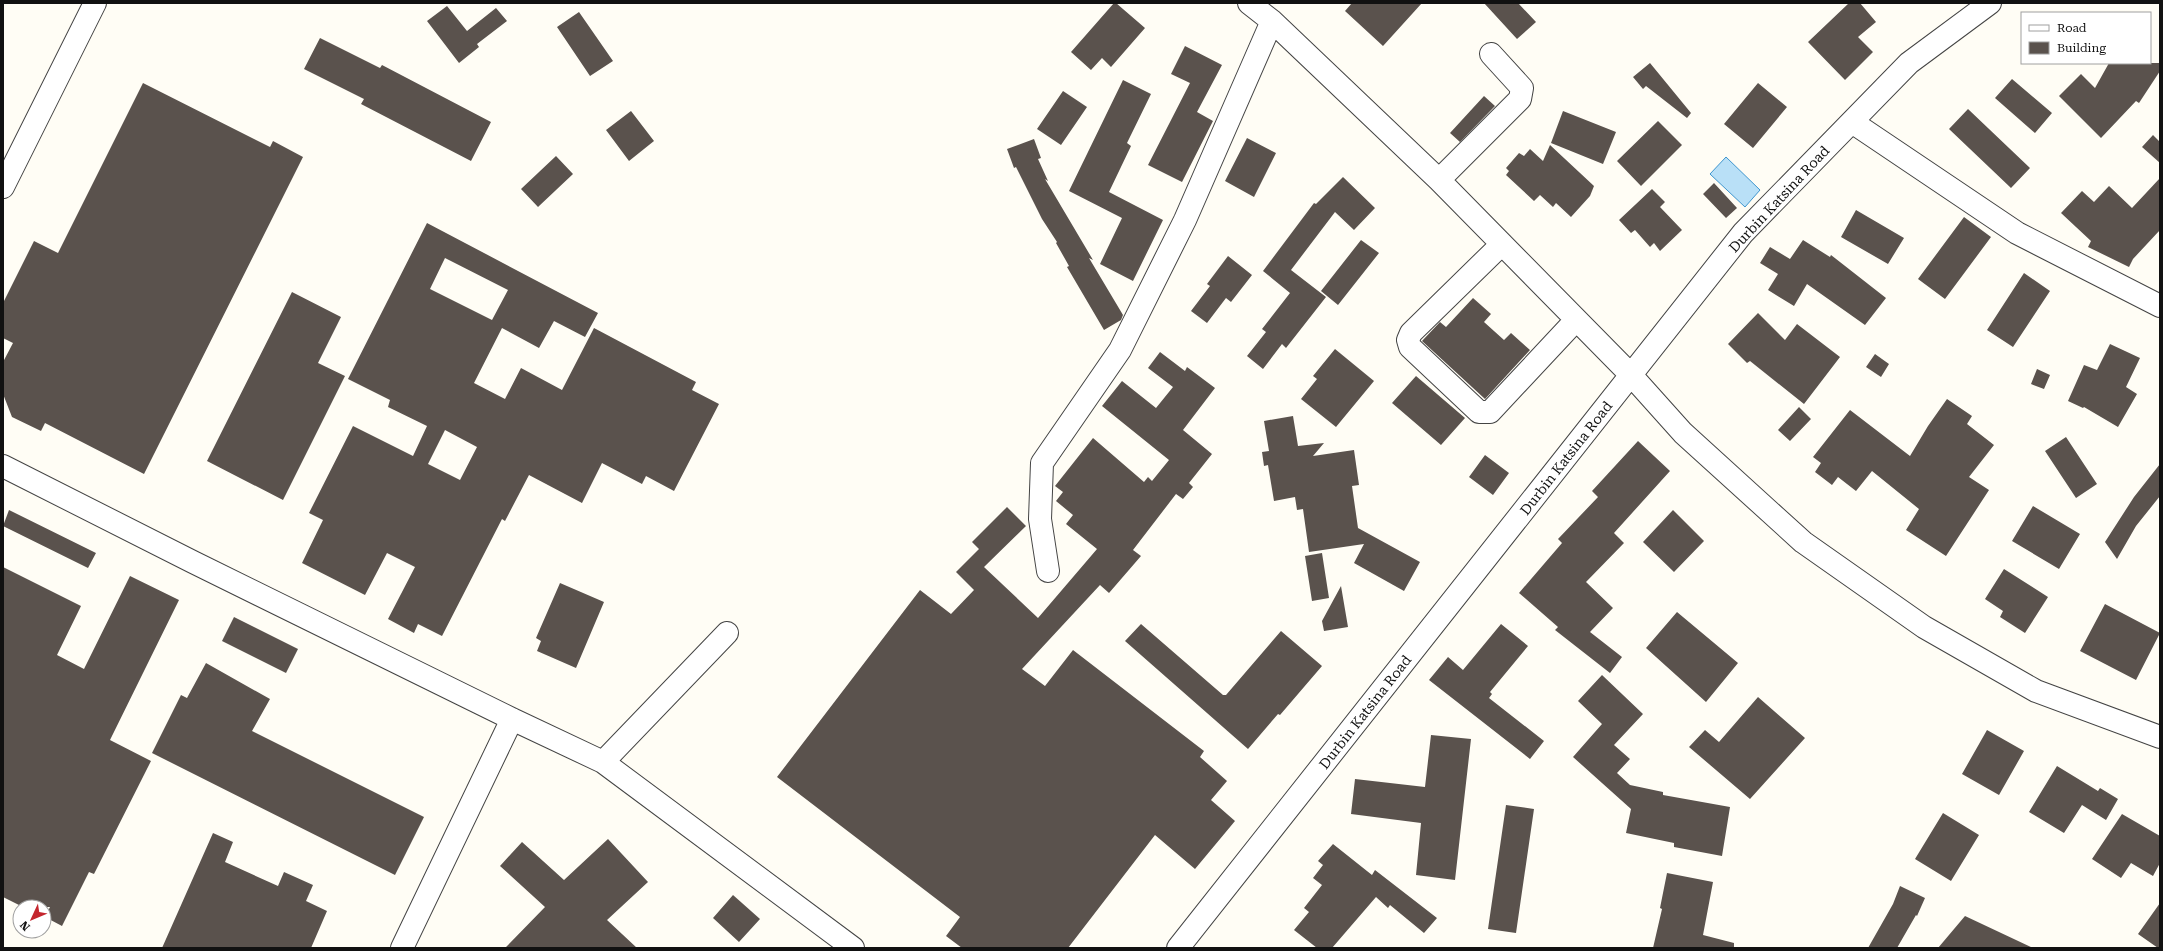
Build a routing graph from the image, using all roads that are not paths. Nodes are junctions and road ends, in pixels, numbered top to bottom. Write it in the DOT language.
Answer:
graph roads {
  1 [pos="95,3"];
  2 [pos="1249,3"];
  3 [pos="1990,3"];
  4 [pos="1272,21"];
  5 [pos="1491,54"];
  6 [pos="1852,122"];
  7 [pos="1439,180"];
  8 [pos="3,187"];
  9 [pos="1502,244"];
  10 [pos="2160,306"];
  11 [pos="1576,320"];
  12 [pos="1631,376"];
  13 [pos="3,466"];
  14 [pos="1048,571"];
  15 [pos="727,633"];
  16 [pos="512,719"];
  17 [pos="2160,737"];
  18 [pos="603,762"];
  19 [pos="402,948"];
  20 [pos="853,948"];
  21 [pos="1178,948"];
  1 -- 8 [label="street"];
  2 -- 4 [label="street"];
  3 -- 6 [label="street, Durbin Katsina Road"];
  4 -- 7 [label="street"];
  4 -- 14 [label="street"];
  5 -- 7 [label="street"];
  6 -- 10 [label="street"];
  6 -- 12 [label="street, Durbin Katsina Road"];
  7 -- 9 [label="street"];
  9 -- 11 [label="street"];
  9 -- 11 [label="street"];
  11 -- 12 [label="street"];
  12 -- 17 [label="street"];
  12 -- 21 [label="street, Durbin Katsina Road"];
  13 -- 16 [label="street"];
  15 -- 18 [label="street"];
  16 -- 18 [label="street"];
  16 -- 19 [label="street"];
  18 -- 20 [label="street"];
}
